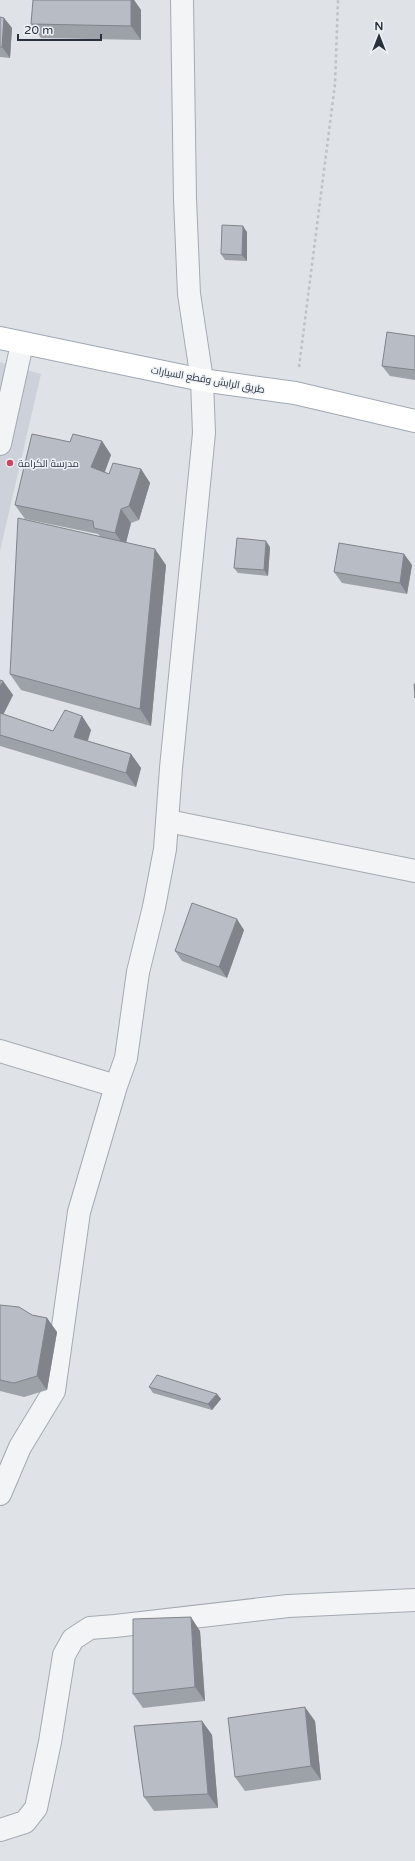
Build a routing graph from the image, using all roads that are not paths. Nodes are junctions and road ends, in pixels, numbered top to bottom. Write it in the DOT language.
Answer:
graph roads {
  1 [pos="182,0"];
  2 [pos="0,338"];
  3 [pos="22,344"];
  4 [pos="202,380"];
  5 [pos="415,421"];
  6 [pos="0,444"];
  7 [pos="168,821"];
  8 [pos="415,871"];
  9 [pos="0,1051"];
  10 [pos="116,1086"];
  11 [pos="0,1494"];
  12 [pos="415,1600"];
  13 [pos="0,1830"];
  1 -- 4 [label="street"];
  2 -- 3 [label="main road, طريق الرابش وقطع السيارات"];
  3 -- 4 [label="main road, طريق الرابش وقطع السيارات"];
  3 -- 6 [label="street"];
  4 -- 5 [label="main road, طريق الرابش وقطع السيارات"];
  4 -- 7 [label="street"];
  7 -- 8 [label="street"];
  7 -- 10 [label="street"];
  9 -- 10 [label="street"];
  10 -- 11 [label="street"];
  12 -- 13 [label="street"];
}
